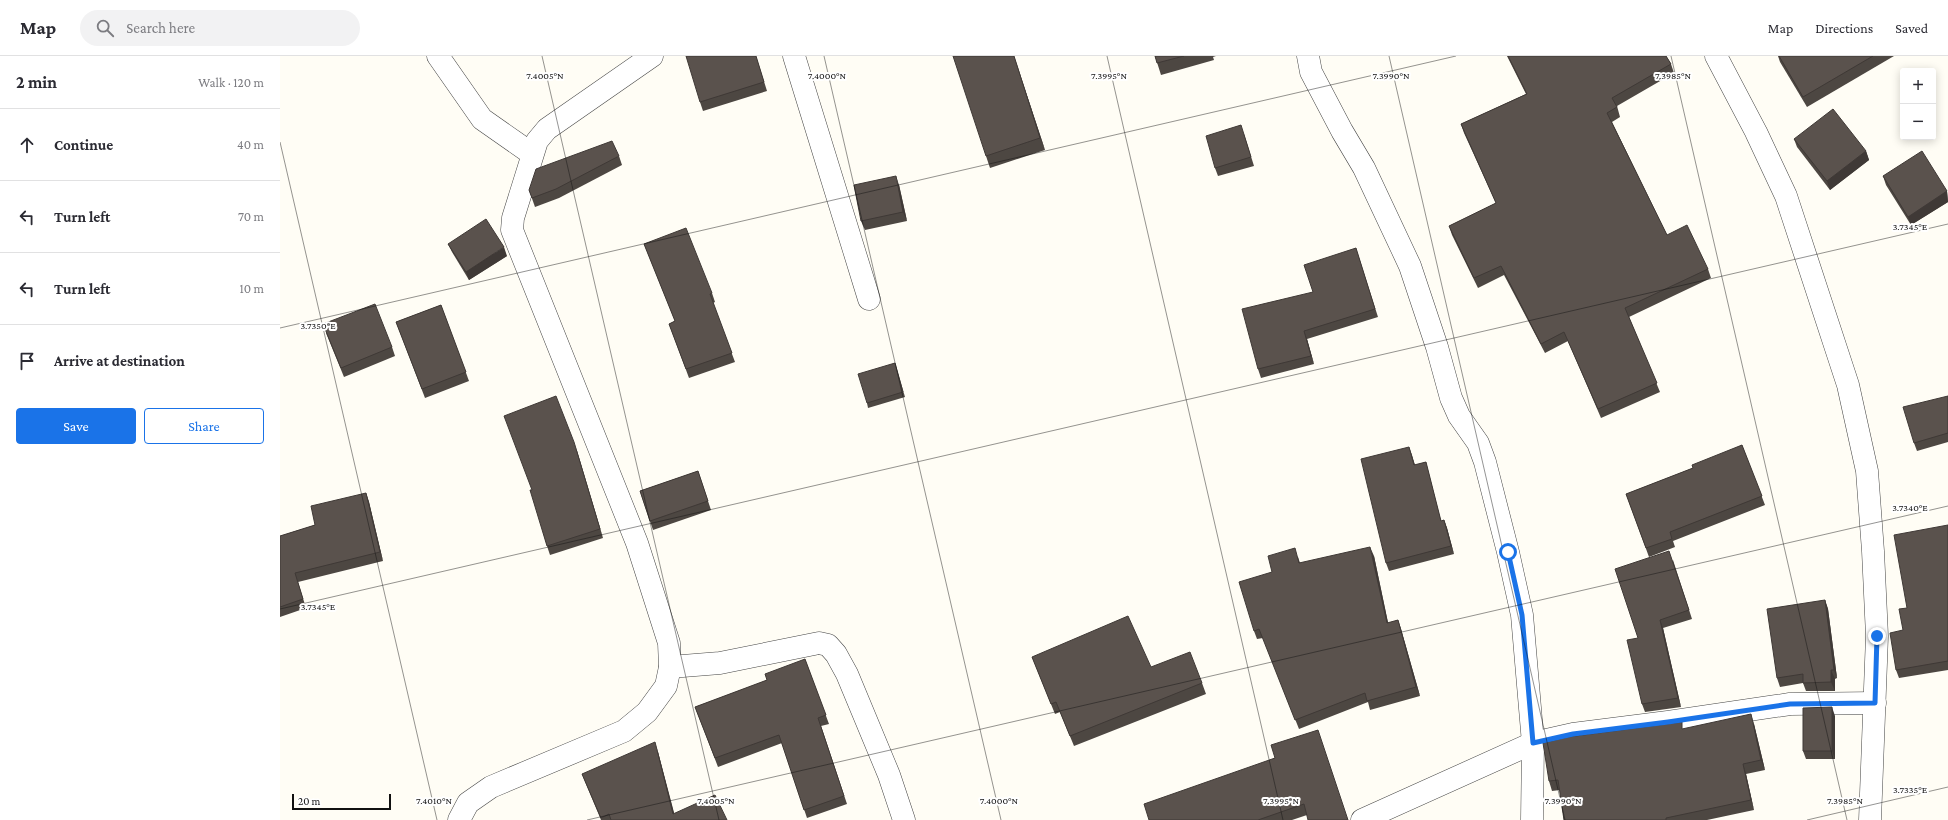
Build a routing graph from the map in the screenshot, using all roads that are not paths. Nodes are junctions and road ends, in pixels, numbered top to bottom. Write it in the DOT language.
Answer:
graph roads {
  1 [pos="438,56"];
  2 [pos="652,56"];
  3 [pos="794,56"];
  4 [pos="1308,56"];
  5 [pos="1716,56"];
  6 [pos="532,154"];
  7 [pos="869,298"];
  8 [pos="670,667"];
  9 [pos="1875,703"];
  10 [pos="1533,743"];
  11 [pos="459,820"];
  12 [pos="904,820"];
  13 [pos="1362,820"];
  14 [pos="1532,820"];
  15 [pos="1870,820"];
  1 -- 6 [label="street"];
  2 -- 6 [label="street"];
  3 -- 7 [label="street"];
  4 -- 10 [label="street"];
  5 -- 9 [label="street"];
  6 -- 8 [label="street"];
  8 -- 11 [label="street"];
  8 -- 12 [label="street"];
  9 -- 10 [label="street"];
  9 -- 15 [label="street"];
  10 -- 13 [label="street"];
  10 -- 14 [label="street"];
}
